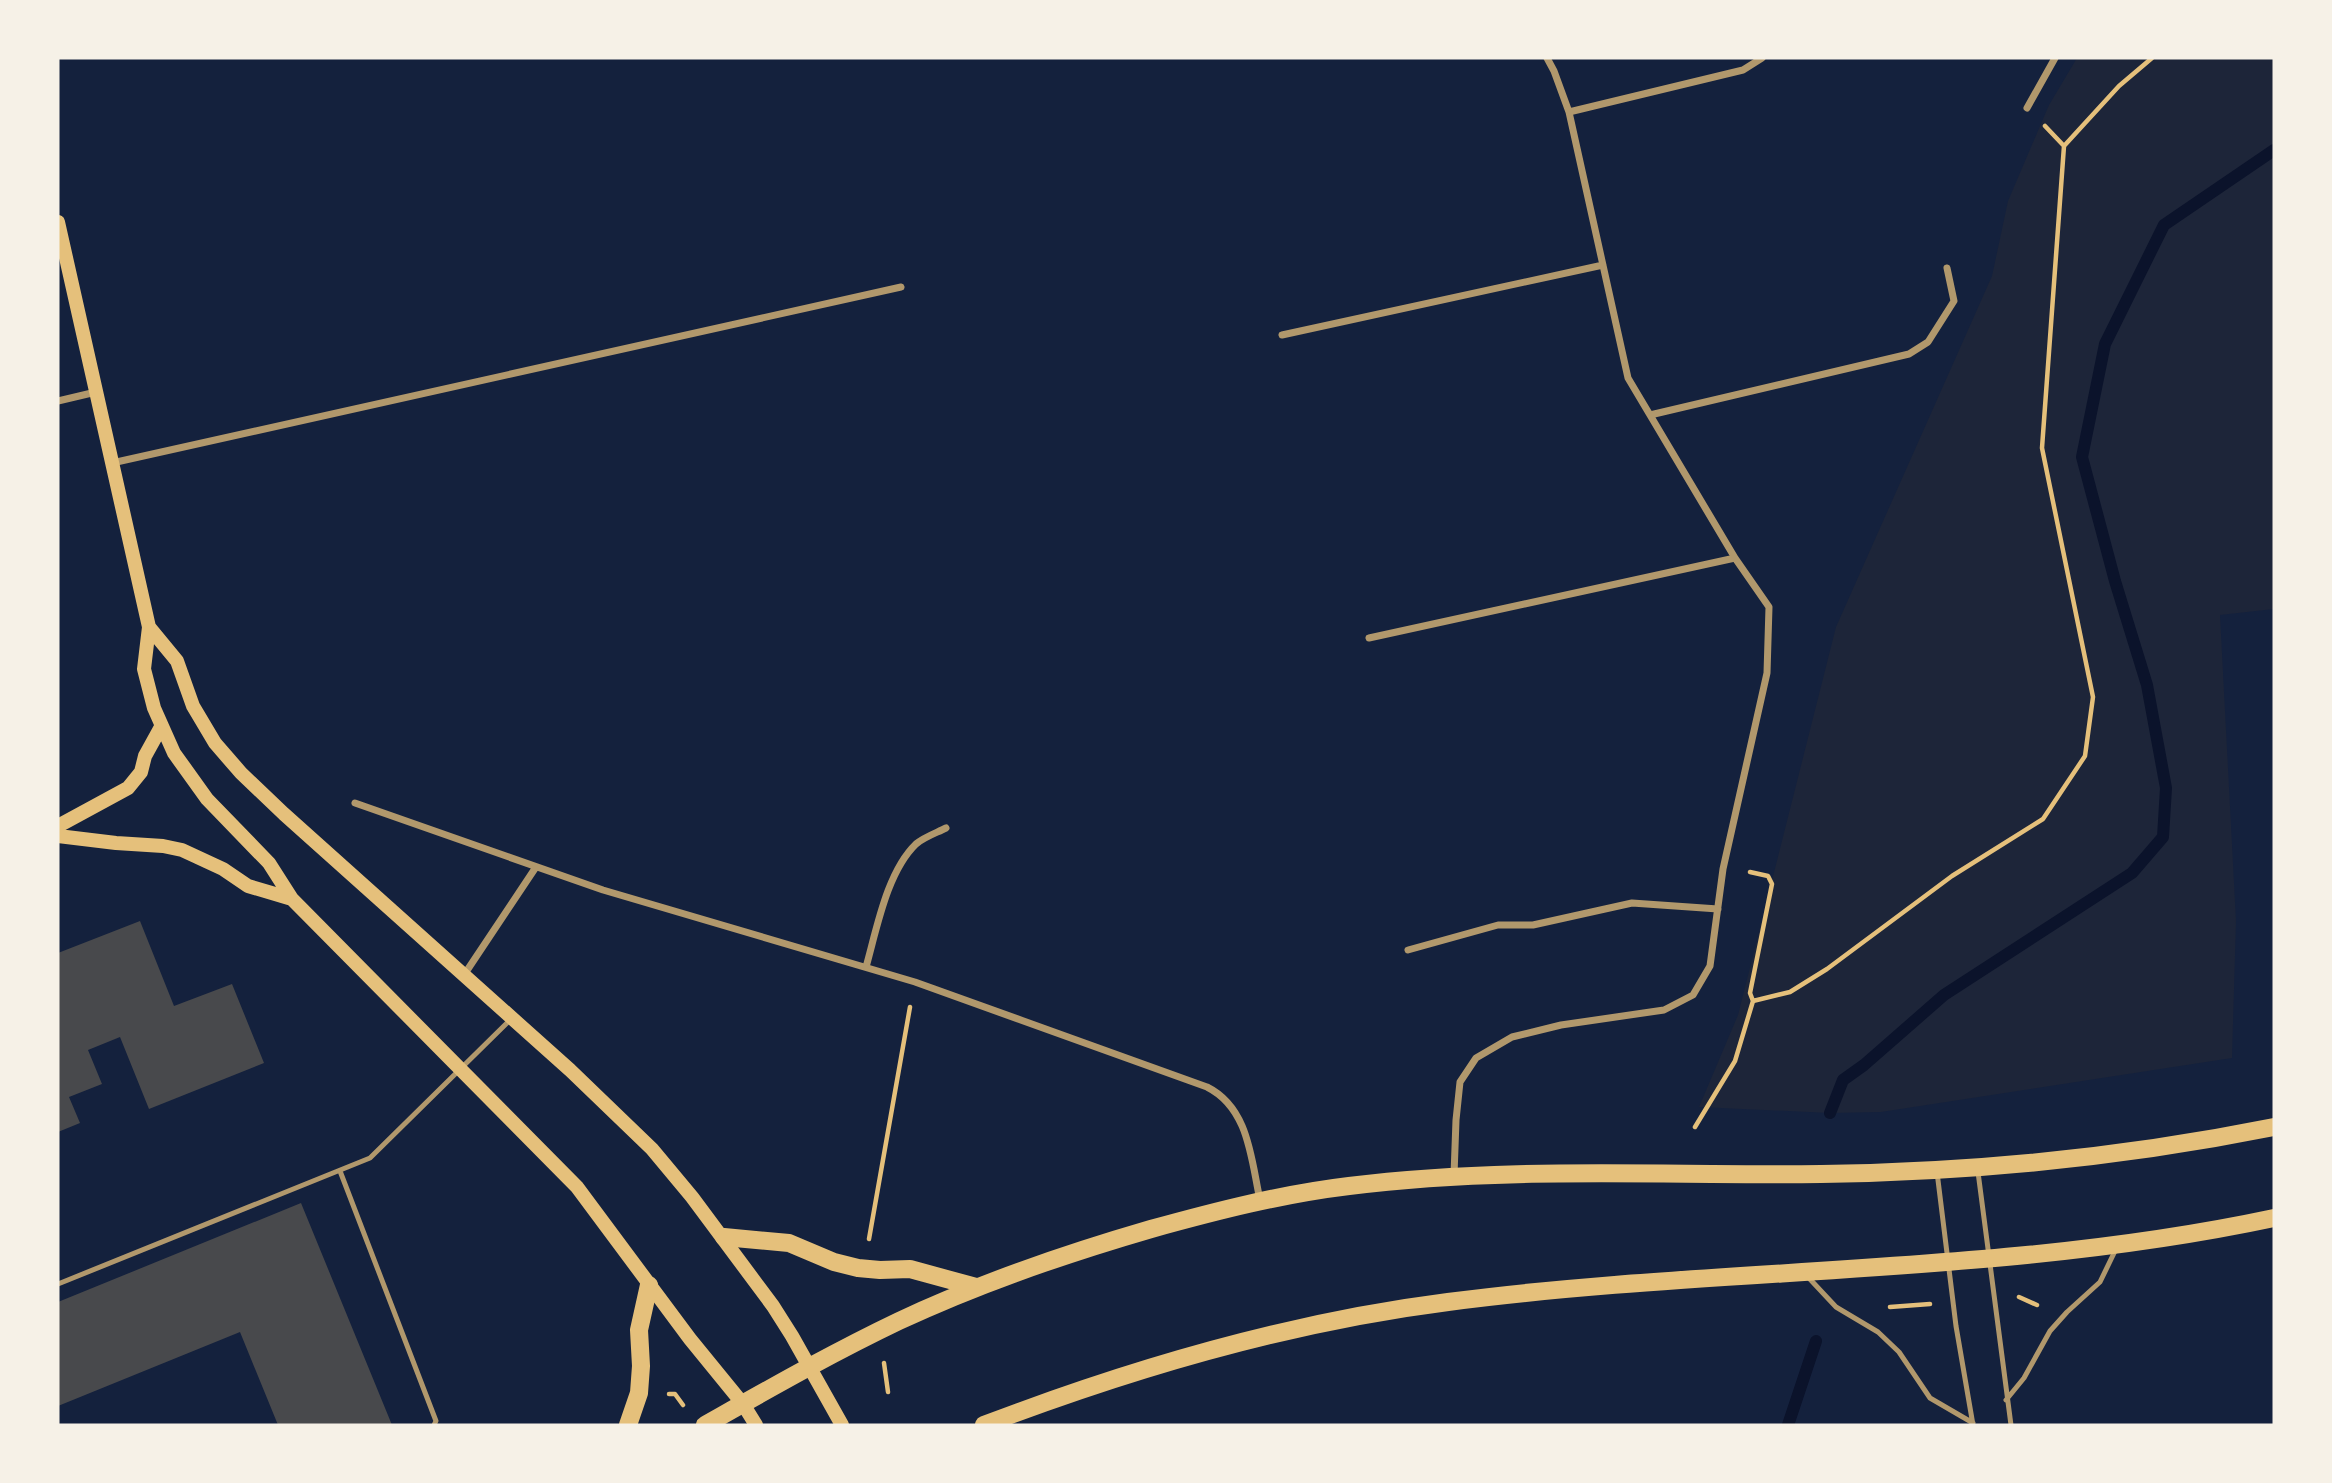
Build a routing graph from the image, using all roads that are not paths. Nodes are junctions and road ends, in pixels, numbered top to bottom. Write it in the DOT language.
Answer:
graph roads {
  1 [pos="1547,58"];
  2 [pos="1762,58"];
  3 [pos="2055,58"];
  4 [pos="2026,108"];
  5 [pos="1569,112"];
  6 [pos="58,222"];
  7 [pos="1603,265"];
  8 [pos="1948,268"];
  9 [pos="901,287"];
  10 [pos="1282,335"];
  11 [pos="96,392"];
  12 [pos="58,401"];
  13 [pos="1650,415"];
  14 [pos="112,463"];
  15 [pos="1735,558"];
  16 [pos="149,626"];
  17 [pos="1369,638"];
  18 [pos="161,727"];
  19 [pos="355,803"];
  20 [pos="58,826"];
  21 [pos="946,828"];
  22 [pos="58,836"];
  23 [pos="536,867"];
  24 [pos="292,899"];
  25 [pos="1718,909"];
  26 [pos="1408,950"];
  27 [pos="866,967"];
  28 [pos="464,975"];
  29 [pos="512,1018"];
  30 [pos="461,1071"];
  31 [pos="2274,1127"];
  32 [pos="1978,1168"];
  33 [pos="1937,1170"];
  34 [pos="340,1171"];
  35 [pos="1454,1175"];
  36 [pos="1260,1202"];
  37 [pos="2274,1218"];
  38 [pos="724,1237"];
  39 [pos="2119,1243"];
  40 [pos="1990,1259"];
  41 [pos="1947,1263"];
  42 [pos="1804,1273"];
  43 [pos="58,1284"];
  44 [pos="649,1285"];
  45 [pos="976,1287"];
  46 [pos="809,1366"];
  47 [pos="2006,1400"];
  48 [pos="743,1404"];
  49 [pos="1018,1418"];
  50 [pos="1973,1424"];
  51 [pos="434,1425"];
  52 [pos="628,1425"];
  53 [pos="705,1425"];
  54 [pos="756,1425"];
  55 [pos="842,1425"];
  56 [pos="984,1425"];
  57 [pos="2011,1425"];
  1 -- 5 [label="street"];
  2 -- 5 [label="street"];
  3 -- 4 [label="street"];
  5 -- 7 [label="street"];
  6 -- 11 [label="main road"];
  7 -- 10 [label="street"];
  7 -- 13 [label="street"];
  8 -- 13 [label="street"];
  9 -- 14 [label="street"];
  11 -- 12 [label="street"];
  11 -- 14 [label="main road"];
  13 -- 15 [label="street"];
  14 -- 16 [label="main road"];
  15 -- 17 [label="street"];
  15 -- 25 [label="street"];
  16 -- 18 [label="main road"];
  16 -- 28 [label="main road"];
  18 -- 20 [label="main road"];
  18 -- 24 [label="main road"];
  19 -- 23 [label="street"];
  21 -- 27 [label="street"];
  22 -- 24 [label="main road"];
  23 -- 27 [label="street"];
  23 -- 28 [label="street"];
  24 -- 30 [label="main road"];
  25 -- 26 [label="street"];
  25 -- 35 [label="street"];
  27 -- 36 [label="street"];
  28 -- 29 [label="main road"];
  29 -- 30 [label="lane"];
  29 -- 38 [label="main road"];
  30 -- 34 [label="lane"];
  30 -- 44 [label="main road"];
  31 -- 32 [label="main road"];
  32 -- 33 [label="main road"];
  32 -- 40 [label="lane"];
  33 -- 35 [label="main road"];
  33 -- 41 [label="lane"];
  34 -- 43 [label="lane"];
  34 -- 51 [label="lane"];
  35 -- 36 [label="main road"];
  36 -- 45 [label="main road"];
  37 -- 39 [label="main road"];
  38 -- 45 [label="main road"];
  38 -- 46 [label="main road"];
  39 -- 40 [label="main road"];
  39 -- 47 [label="lane"];
  40 -- 41 [label="main road"];
  40 -- 47 [label="lane"];
  41 -- 42 [label="main road"];
  41 -- 50 [label="lane"];
  42 -- 49 [label="main road"];
  42 -- 50 [label="lane"];
  44 -- 48 [label="main road"];
  44 -- 52 [label="main road"];
  45 -- 46 [label="main road"];
  46 -- 48 [label="main road"];
  46 -- 55 [label="main road"];
  47 -- 57 [label="lane"];
  48 -- 53 [label="main road"];
  48 -- 54 [label="main road"];
  49 -- 56 [label="main road"];
}
